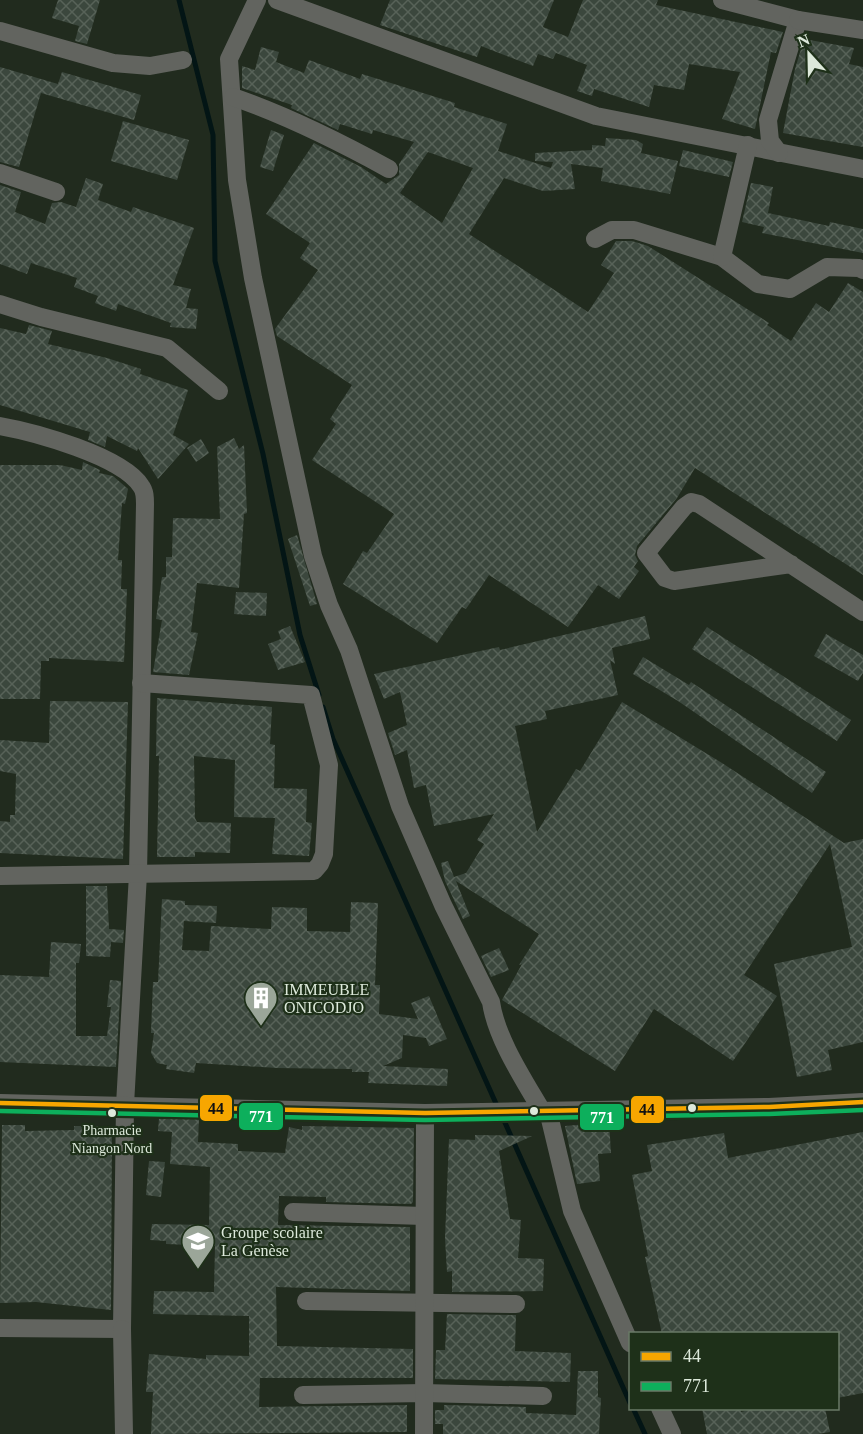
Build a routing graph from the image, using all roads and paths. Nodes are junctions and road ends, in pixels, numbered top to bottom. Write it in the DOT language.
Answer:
graph roads {
  1 [pos="257,0"];
  2 [pos="277,0"];
  3 [pos="722,0"];
  4 [pos="798,21"];
  5 [pos="863,30"];
  6 [pos="0,31"];
  7 [pos="183,60"];
  8 [pos="233,97"];
  9 [pos="748,145"];
  10 [pos="779,153"];
  11 [pos="389,169"];
  12 [pos="863,169"];
  13 [pos="0,173"];
  14 [pos="56,192"];
  15 [pos="595,238"];
  16 [pos="722,257"];
  17 [pos="863,270"];
  18 [pos="0,304"];
  19 [pos="219,391"];
  20 [pos="0,426"];
  21 [pos="791,564"];
  22 [pos="863,612"];
  23 [pos="141,683"];
  24 [pos="138,874"];
  25 [pos="0,876"];
  26 [pos="863,1102"];
  27 [pos="0,1103"];
  28 [pos="125,1105"];
  29 [pos="543,1111"];
  30 [pos="425,1113"];
  31 [pos="293,1212"];
  32 [pos="424,1216"];
  33 [pos="306,1301"];
  34 [pos="424,1301"];
  35 [pos="516,1304"];
  36 [pos="0,1328"];
  37 [pos="122,1329"];
  38 [pos="629,1341"];
  39 [pos="424,1393"];
  40 [pos="303,1395"];
  41 [pos="543,1396"];
  42 [pos="661,1410"];
  43 [pos="124,1434"];
  44 [pos="424,1434"];
  45 [pos="672,1434"];
  1 -- 8 [label="street"];
  2 -- 9 [label="street"];
  3 -- 4 [label="street"];
  4 -- 5 [label="street"];
  4 -- 10 [label="street"];
  6 -- 7 [label="street"];
  8 -- 11 [label="street"];
  8 -- 29 [label="street"];
  9 -- 10 [label="street"];
  9 -- 16 [label="street"];
  10 -- 12 [label="street"];
  13 -- 14 [label="street"];
  15 -- 16 [label="street"];
  16 -- 17 [label="street"];
  18 -- 19 [label="street"];
  20 -- 23 [label="street"];
  21 -- 21 [label="street"];
  21 -- 22 [label="street"];
  23 -- 24 [label="street"];
  23 -- 24 [label="street"];
  24 -- 25 [label="street"];
  24 -- 28 [label="street"];
  26 -- 29 [label="street"];
  27 -- 28 [label="street"];
  28 -- 30 [label="street"];
  28 -- 37 [label="street"];
  29 -- 30 [label="street"];
  29 -- 38 [label="street"];
  30 -- 32 [label="street"];
  31 -- 32 [label="street"];
  32 -- 34 [label="street"];
  33 -- 34 [label="street"];
  34 -- 35 [label="street"];
  34 -- 39 [label="street"];
  36 -- 37 [label="street"];
  37 -- 43 [label="street"];
  39 -- 40 [label="street"];
  39 -- 41 [label="street"];
  39 -- 44 [label="street"];
  42 -- 45 [label="street"];
}
